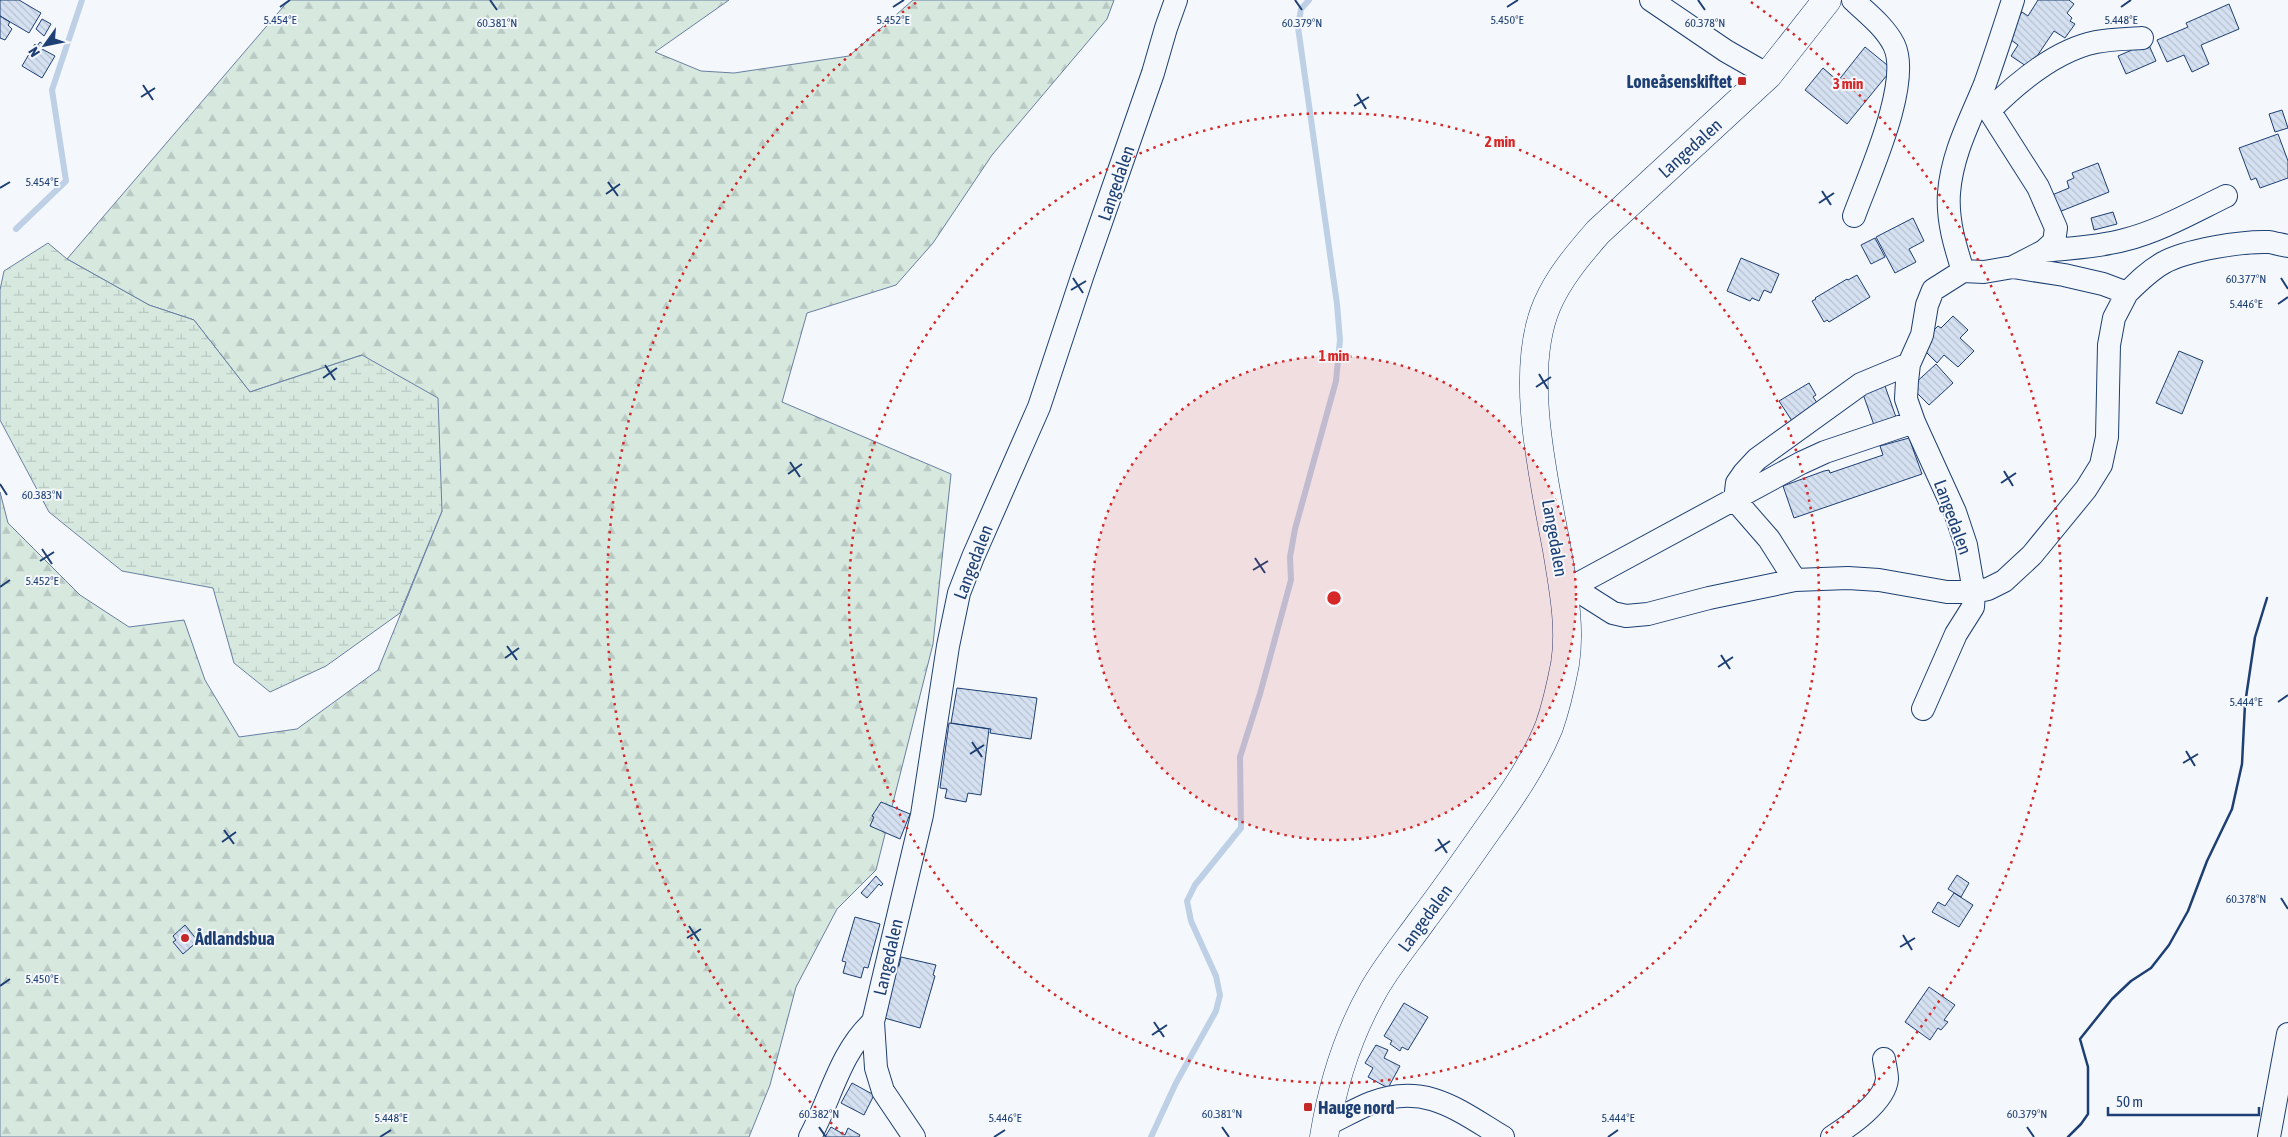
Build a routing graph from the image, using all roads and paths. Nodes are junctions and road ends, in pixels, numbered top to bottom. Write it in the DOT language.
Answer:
graph roads {
  1 [pos="1176,0"];
  2 [pos="1651,0"];
  3 [pos="1827,0"];
  4 [pos="1853,0"];
  5 [pos="2013,0"];
  6 [pos="2142,38"];
  7 [pos="1768,75"];
  8 [pos="1985,103"];
  9 [pos="2226,196"];
  10 [pos="1854,216"];
  11 [pos="2288,246"];
  12 [pos="2044,251"];
  13 [pos="2013,267"];
  14 [pos="1963,272"];
  15 [pos="2127,293"];
  16 [pos="1909,364"];
  17 [pos="1914,422"];
  18 [pos="1736,500"];
  19 [pos="1795,580"];
  20 [pos="1568,588"];
  21 [pos="1974,592"];
  22 [pos="1923,709"];
  23 [pos="873,1022"];
  24 [pos="2288,1034"];
  25 [pos="1884,1059"];
  26 [pos="1325,1131"];
  27 [pos="810,1137"];
  28 [pos="914,1137"];
  29 [pos="1503,1137"];
  30 [pos="1832,1137"];
  31 [pos="2269,1137"];
  1 -- 23 [label="street, Langedalen"];
  2 -- 7 [label="street"];
  3 -- 7 [label="main road, Langedalen"];
  4 -- 10 [label="street"];
  5 -- 8 [label="street"];
  6 -- 8 [label="street"];
  7 -- 20 [label="main road, Langedalen"];
  8 -- 12 [label="street"];
  8 -- 14 [label="street"];
  9 -- 12 [label="street"];
  11 -- 15 [label="street"];
  12 -- 13 [label="street"];
  13 -- 14 [label="street"];
  13 -- 15 [label="street"];
  14 -- 16 [label="street, Langedalen"];
  15 -- 21 [label="street"];
  16 -- 17 [label="street, Langedalen"];
  16 -- 18 [label="street"];
  17 -- 18 [label="street"];
  17 -- 21 [label="street, Langedalen"];
  18 -- 19 [label="street"];
  18 -- 20 [label="street"];
  19 -- 20 [label="street"];
  19 -- 21 [label="street"];
  20 -- 26 [label="main road, Langedalen"];
  21 -- 22 [label="street"];
  23 -- 27 [label="street"];
  23 -- 28 [label="street, Langedalen"];
  24 -- 31 [label="street"];
  25 -- 30 [label="street"];
  26 -- 29 [label="street, Langedalen"];
}
